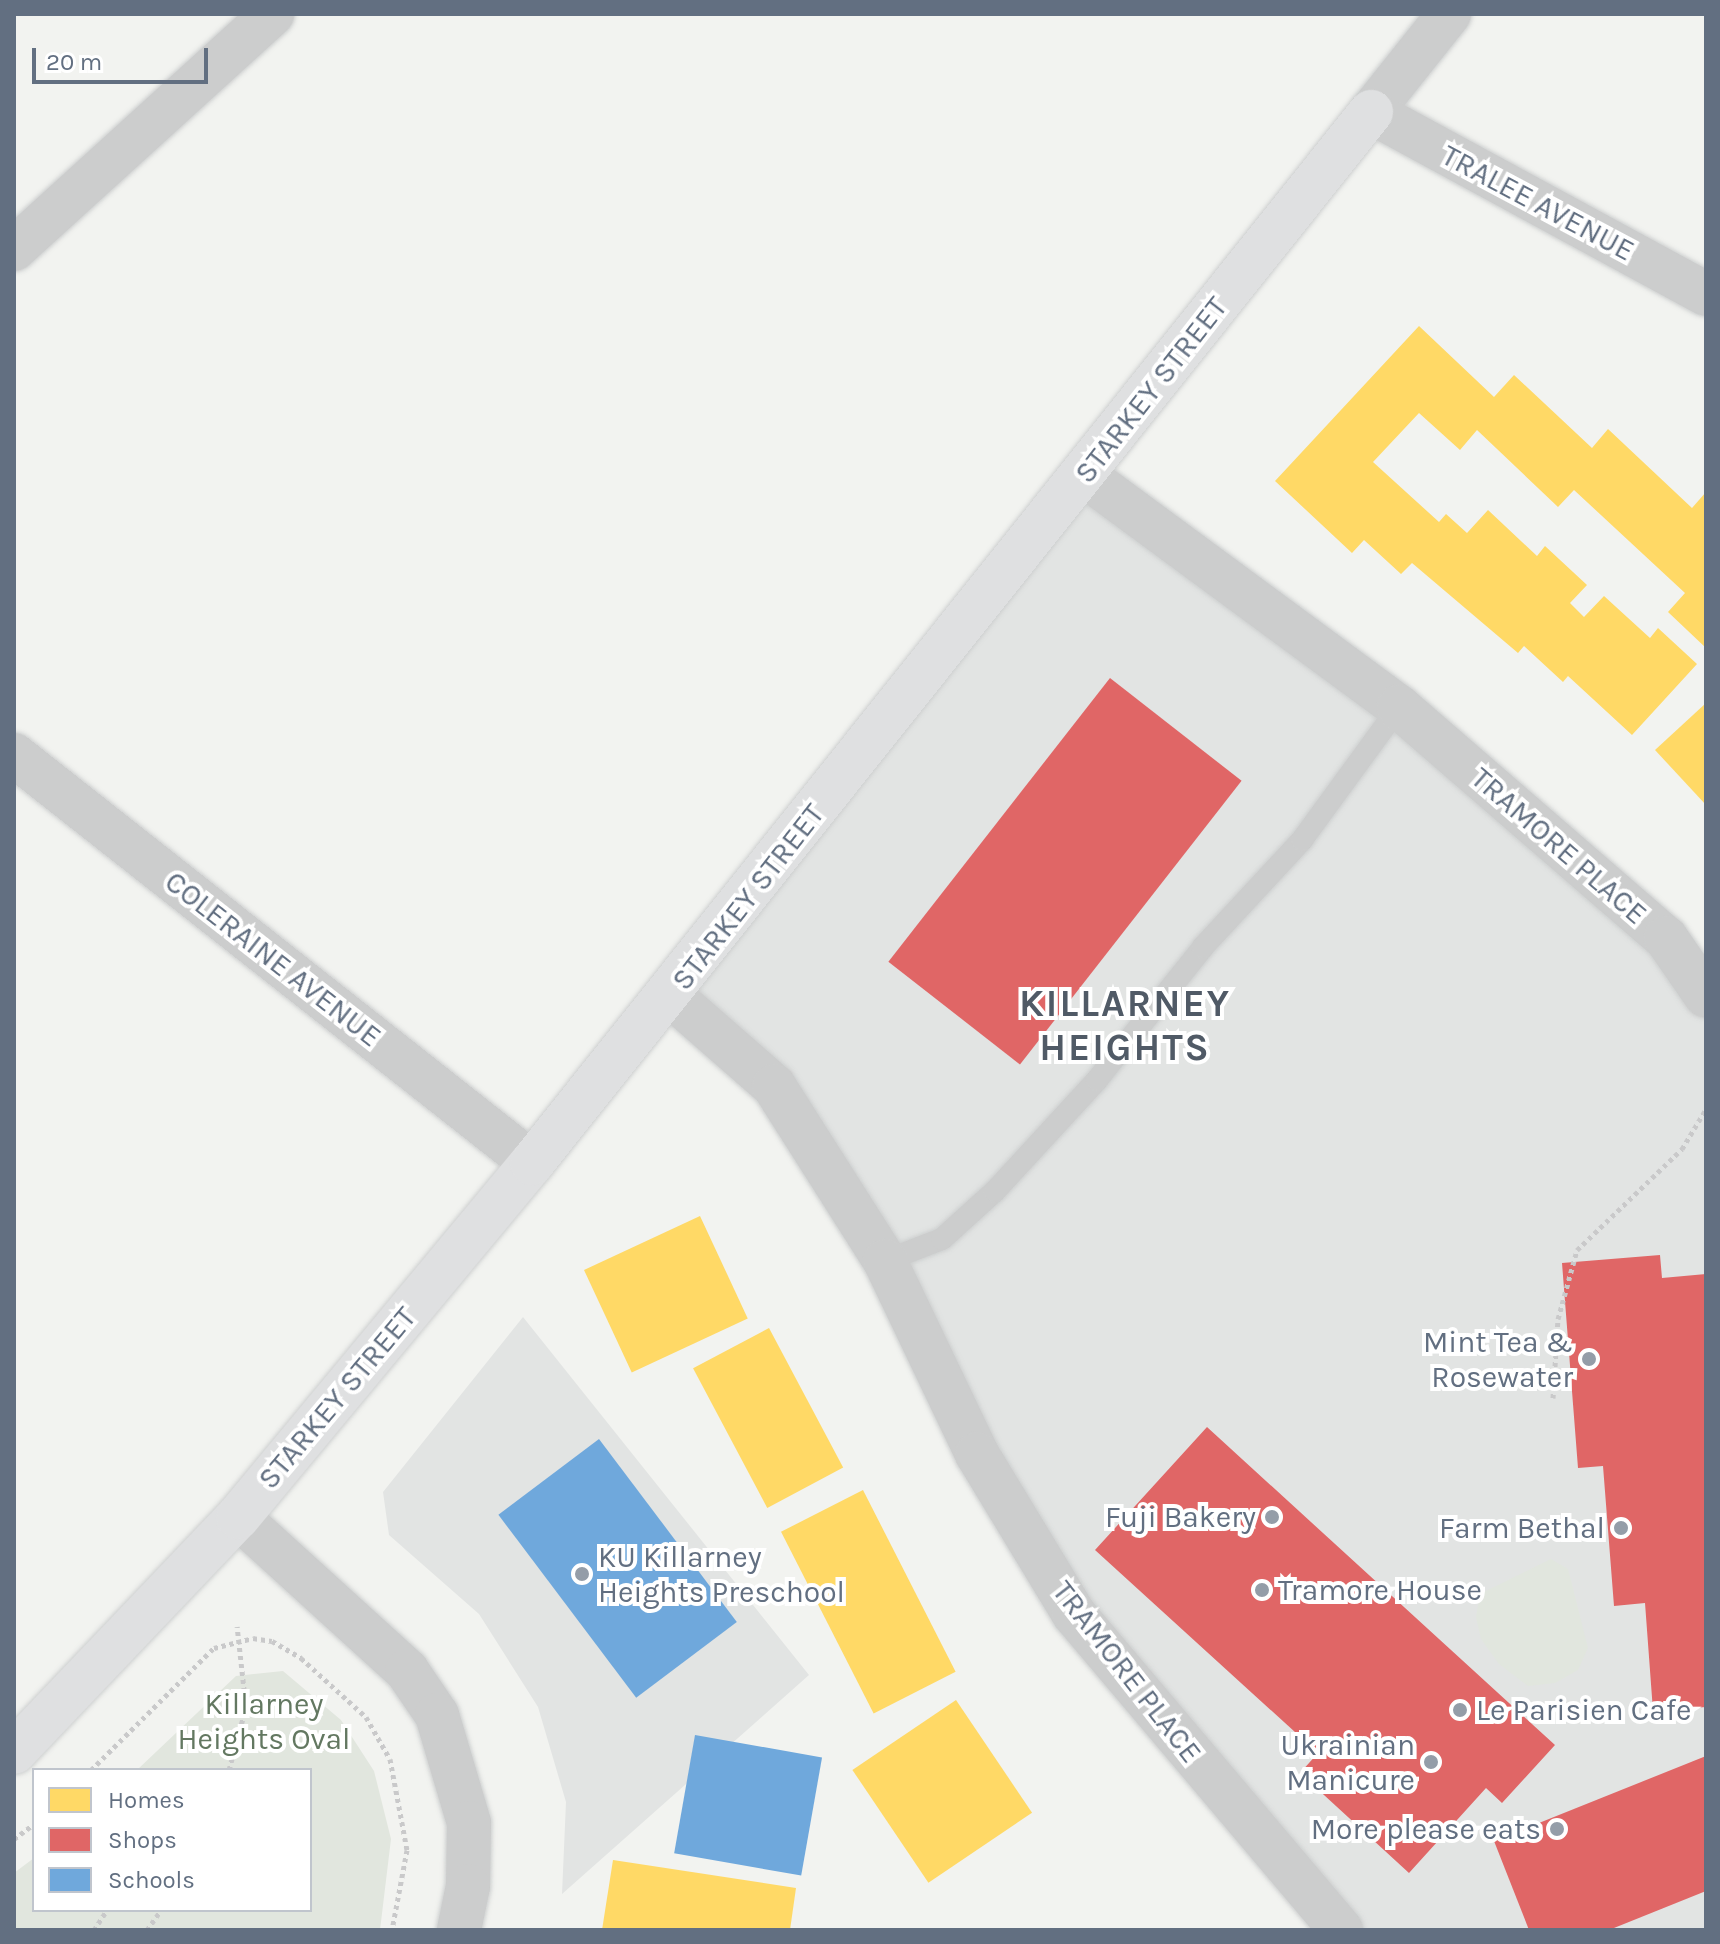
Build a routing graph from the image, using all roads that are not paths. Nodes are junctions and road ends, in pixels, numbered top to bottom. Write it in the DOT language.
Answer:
graph roads {
  1 [pos="272,14"];
  2 [pos="1449,14"];
  3 [pos="1371,112"];
  4 [pos="14,249"];
  5 [pos="1706,294"];
  6 [pos="1084,475"];
  7 [pos="1399,707"];
  8 [pos="14,755"];
  9 [pos="670,995"];
  10 [pos="1706,996"];
  11 [pos="532,1163"];
  12 [pos="885,1261"];
  13 [pos="238,1517"];
  14 [pos="14,1752"];
  15 [pos="459,1930"];
  16 [pos="1341,1930"];
  1 -- 4 [label="street"];
  2 -- 3 [label="street, STARKEY STREET"];
  3 -- 5 [label="street, TRALEE AVENUE"];
  3 -- 6 [label="street, STARKEY STREET"];
  6 -- 7 [label="street, TRAMORE PLACE"];
  6 -- 9 [label="street, STARKEY STREET"];
  7 -- 10 [label="street, TRAMORE PLACE"];
  7 -- 12 [label="lane"];
  8 -- 11 [label="street, COLERAINE AVENUE"];
  9 -- 11 [label="street, STARKEY STREET"];
  9 -- 12 [label="street, TRAMORE PLACE"];
  11 -- 13 [label="street, STARKEY STREET"];
  12 -- 16 [label="street, TRAMORE PLACE"];
  13 -- 14 [label="street, STARKEY STREET"];
  13 -- 15 [label="street"];
}
